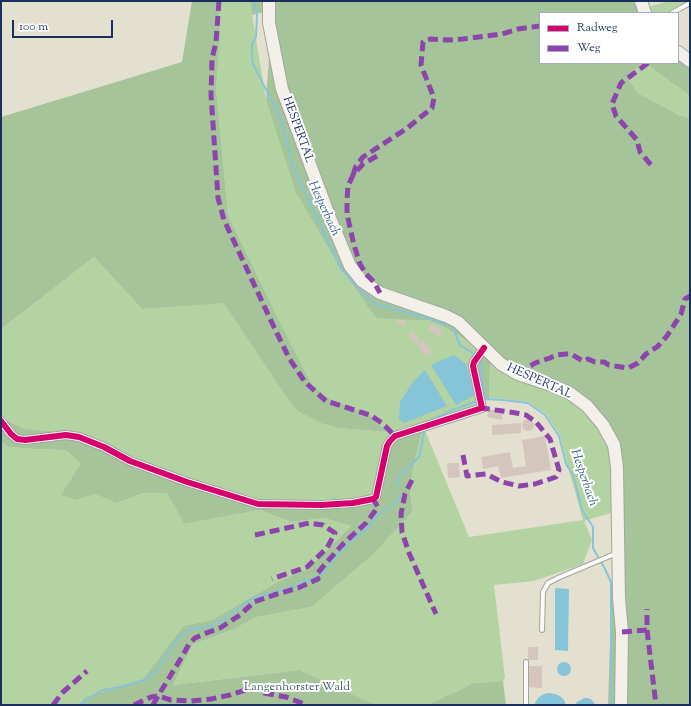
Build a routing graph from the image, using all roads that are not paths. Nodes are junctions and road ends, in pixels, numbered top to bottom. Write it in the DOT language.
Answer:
graph roads {
  1 [pos="269,1"];
  2 [pos="641,1"];
  3 [pos="690,3"];
  4 [pos="645,12"];
  5 [pos="674,12"];
  6 [pos="679,53"];
  7 [pos="690,61"];
  8 [pos="484,348"];
  9 [pos="1,421"];
  10 [pos="618,552"];
  11 [pos="542,630"];
  12 [pos="526,662"];
  13 [pos="526,705"];
  14 [pos="621,705"];
  1 -- 8 [label="main road, HESPERTAL"];
  2 -- 4 [label="main road"];
  3 -- 5 [label="lane"];
  6 -- 7 [label="main road"];
  8 -- 9 [label="street"];
  8 -- 10 [label="main road, HESPERTAL"];
  10 -- 11 [label="lane"];
  10 -- 14 [label="main road, HESPERTAL"];
  12 -- 13 [label="lane"];
}
